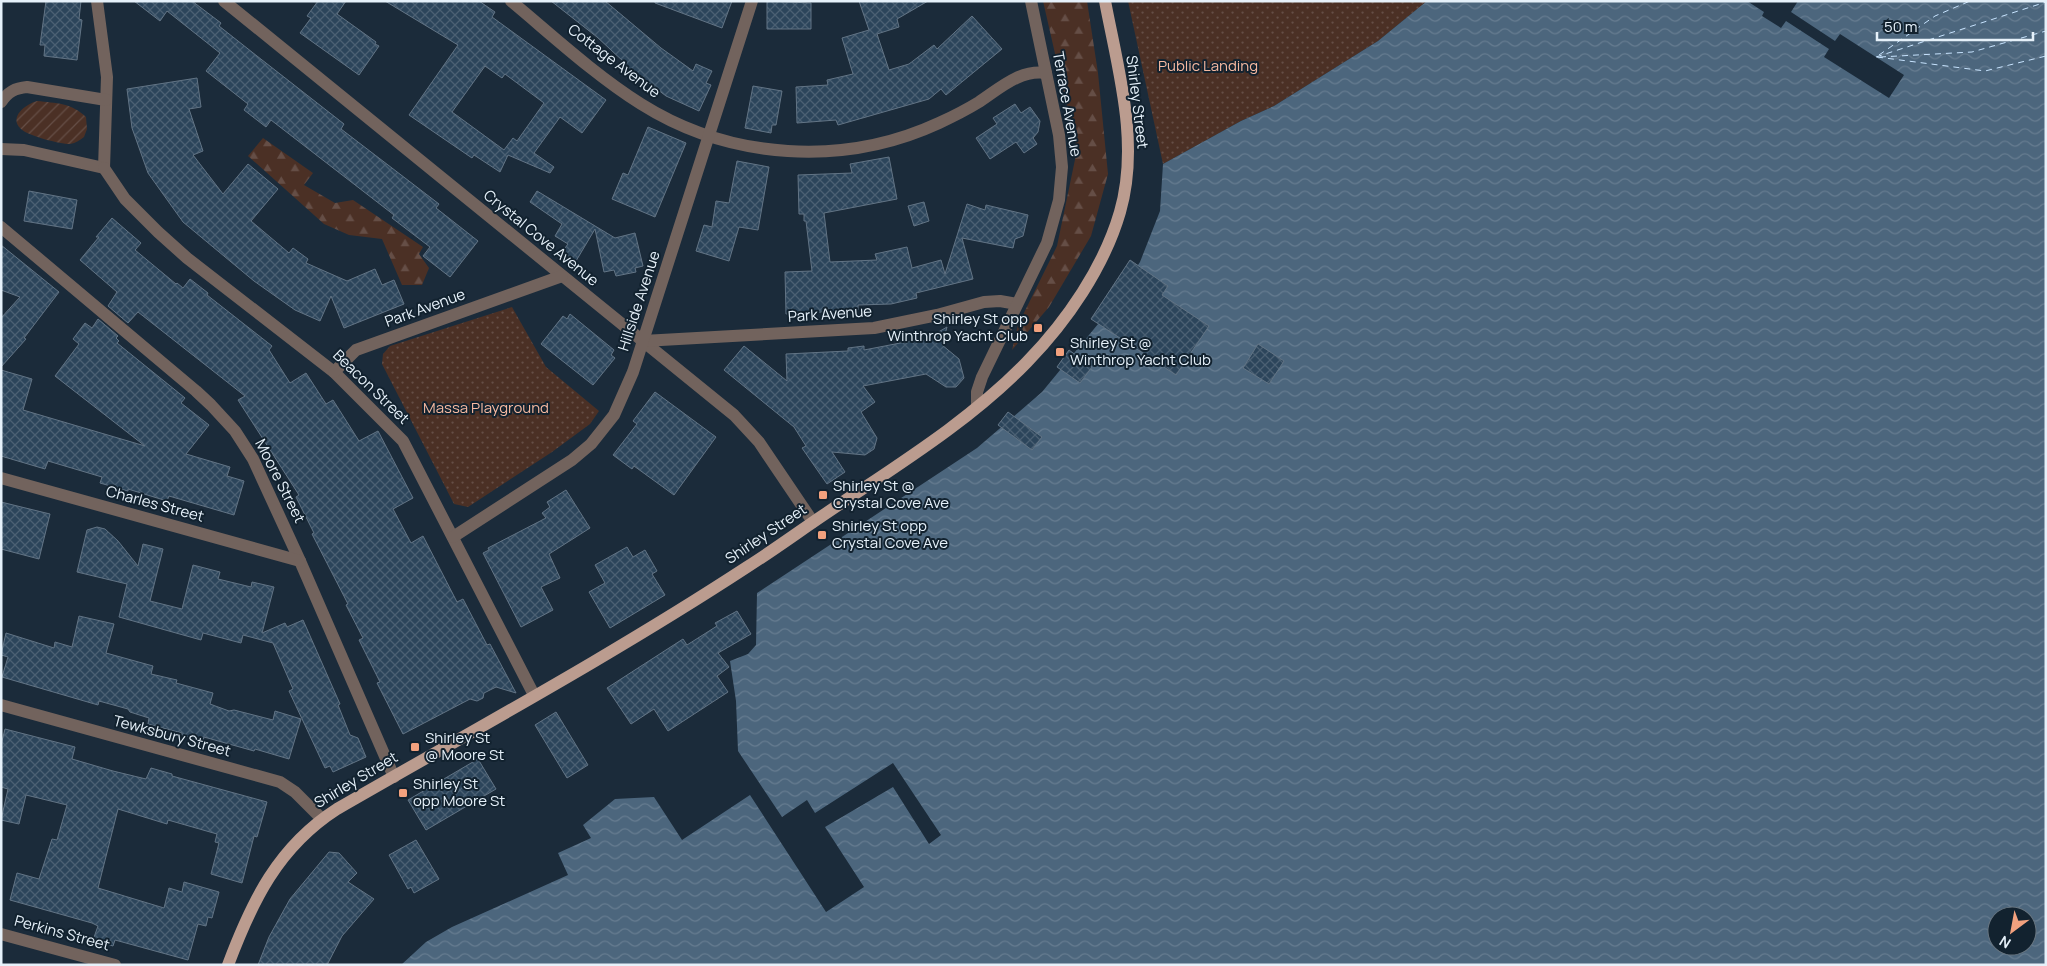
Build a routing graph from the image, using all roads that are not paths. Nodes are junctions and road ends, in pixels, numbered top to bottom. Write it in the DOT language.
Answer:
graph roads {
  1 [pos="97,1"];
  2 [pos="224,1"];
  3 [pos="511,1"];
  4 [pos="752,1"];
  5 [pos="1031,1"];
  6 [pos="1105,1"];
  7 [pos="1046,73"];
  8 [pos="106,100"];
  9 [pos="1,102"];
  10 [pos="709,136"];
  11 [pos="1,149"];
  12 [pos="104,168"];
  13 [pos="1,227"];
  14 [pos="562,276"];
  15 [pos="1017,304"];
  16 [pos="642,341"];
  17 [pos="334,372"];
  18 [pos="977,406"];
  19 [pos="1,478"];
  20 [pos="813,522"];
  21 [pos="454,537"];
  22 [pos="300,561"];
  23 [pos="534,695"];
  24 [pos="1,705"];
  25 [pos="394,777"];
  26 [pos="322,819"];
  27 [pos="1,934"];
  28 [pos="115,965"];
  29 [pos="228,965"];
  1 -- 8 [label="street"];
  2 -- 14 [label="street, Crystal Cove Avenue"];
  3 -- 10 [label="street, Cottage Avenue"];
  4 -- 10 [label="street, Hillside Avenue"];
  5 -- 7 [label="street, Terrace Avenue"];
  6 -- 18 [label="main road, Shirley Street"];
  7 -- 10 [label="street, Cottage Avenue"];
  7 -- 15 [label="street, Terrace Avenue"];
  8 -- 9 [label="street"];
  8 -- 12 [label="street"];
  10 -- 16 [label="street, Hillside Avenue"];
  11 -- 12 [label="street"];
  12 -- 17 [label="street, Beacon Street"];
  13 -- 22 [label="street, Moore Street"];
  14 -- 16 [label="street, Crystal Cove Avenue"];
  14 -- 17 [label="street, Park Avenue"];
  15 -- 16 [label="street, Park Avenue"];
  15 -- 18 [label="street, Terrace Avenue"];
  16 -- 20 [label="street, Crystal Cove Avenue"];
  16 -- 21 [label="street, Hillside Avenue"];
  17 -- 21 [label="street, Beacon Street"];
  18 -- 20 [label="main road, Shirley Street"];
  19 -- 22 [label="street, Charles Street"];
  20 -- 23 [label="main road, Shirley Street"];
  21 -- 23 [label="street, Beacon Street"];
  22 -- 25 [label="street, Moore Street"];
  23 -- 25 [label="main road, Shirley Street"];
  24 -- 26 [label="street, Tewksbury Street"];
  25 -- 26 [label="main road, Shirley Street"];
  26 -- 29 [label="main road, Shirley Street"];
  27 -- 28 [label="street, Perkins Street"];
}
